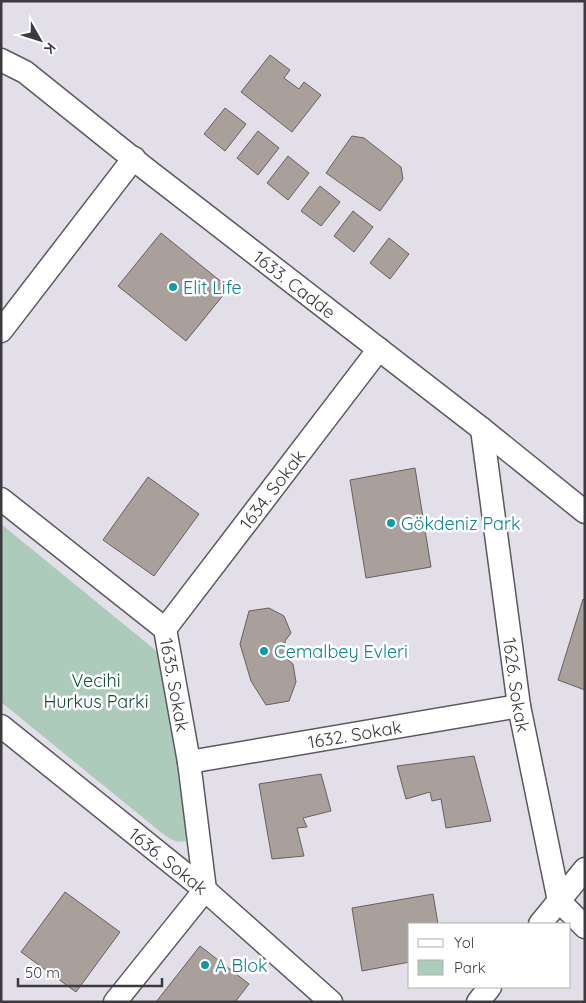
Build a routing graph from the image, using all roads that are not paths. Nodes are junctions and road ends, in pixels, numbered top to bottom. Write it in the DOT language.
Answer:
graph roads {
  1 [pos="1,60"];
  2 [pos="134,158"];
  3 [pos="1,331"];
  4 [pos="379,349"];
  5 [pos="482,429"];
  6 [pos="1,499"];
  7 [pos="585,512"];
  8 [pos="166,629"];
  9 [pos="519,706"];
  10 [pos="1,726"];
  11 [pos="189,762"];
  12 [pos="585,869"];
  13 [pos="205,890"];
  14 [pos="559,901"];
  15 [pos="541,923"];
  16 [pos="585,927"];
  17 [pos="489,988"];
  18 [pos="115,1002"];
  19 [pos="331,1002"];
  20 [pos="478,1002"];
  1 -- 2 [label="street, 1633. Cadde"];
  2 -- 3 [label="street"];
  2 -- 4 [label="street, 1633. Cadde"];
  4 -- 5 [label="street, 1633. Cadde"];
  4 -- 8 [label="street, 1634. Sokak"];
  5 -- 7 [label="street, 1633. Cadde"];
  5 -- 9 [label="street, 1626. Sokak"];
  6 -- 8 [label="street, 1635. Sokak"];
  8 -- 11 [label="street, 1635. Sokak"];
  9 -- 11 [label="street, 1632. Sokak"];
  9 -- 14 [label="street, 1626. Sokak"];
  10 -- 13 [label="street, 1636. Sokak"];
  11 -- 13 [label="street, 1635. Sokak"];
  12 -- 14 [label="street"];
  13 -- 18 [label="street"];
  13 -- 19 [label="street, 1636. Sokak"];
  14 -- 15 [label="street"];
  14 -- 16 [label="street"];
  17 -- 20 [label="street"];
}
